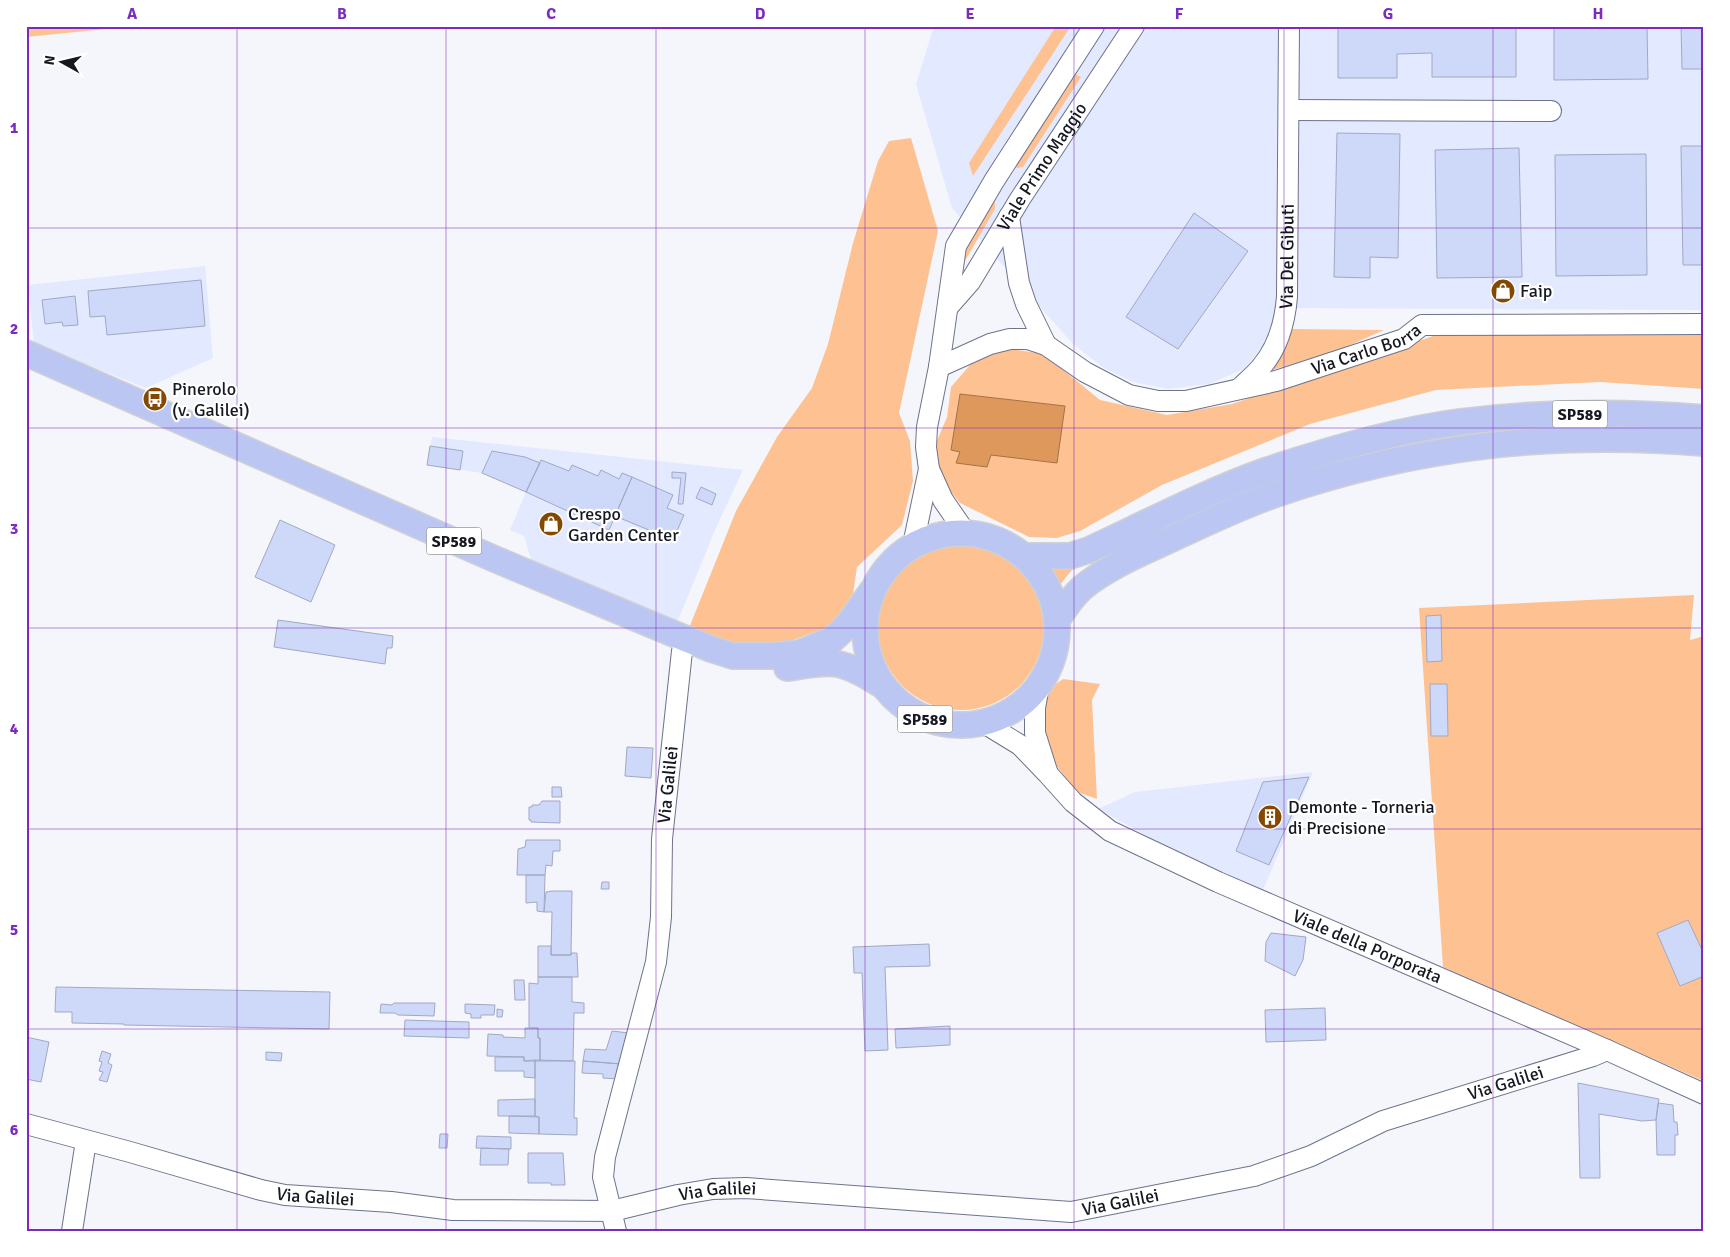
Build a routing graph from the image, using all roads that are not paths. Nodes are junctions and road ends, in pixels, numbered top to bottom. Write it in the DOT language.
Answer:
graph roads {
  1 [pos="1094,26"];
  2 [pos="1134,26"];
  3 [pos="1288,26"];
  4 [pos="1288,110"];
  5 [pos="1551,111"];
  6 [pos="994,181"];
  7 [pos="1020,199"];
  8 [pos="1009,217"];
  9 [pos="948,307"];
  10 [pos="1704,324"];
  11 [pos="1046,345"];
  12 [pos="26,353"];
  13 [pos="26,367"];
  14 [pos="939,367"];
  15 [pos="1240,388"];
  16 [pos="1704,418"];
  17 [pos="1704,443"];
  18 [pos="929,469"];
  19 [pos="965,532"];
  20 [pos="913,545"];
  21 [pos="1023,556"];
  22 [pos="872,591"];
  23 [pos="1057,620"];
  24 [pos="682,651"];
  25 [pos="882,685"];
  26 [pos="1039,685"];
  27 [pos="984,723"];
  28 [pos="1047,773"];
  29 [pos="1607,1050"];
  30 [pos="1704,1094"];
  31 [pos="26,1124"];
  32 [pos="86,1141"];
  33 [pos="614,1221"];
  34 [pos="72,1231"];
  1 -- 6 [label="street, Viale Primo Maggio"];
  2 -- 7 [label="street, Viale Primo Maggio"];
  3 -- 4 [label="street, Via Del Gibuti"];
  4 -- 5 [label="street"];
  4 -- 15 [label="street, Via Del Gibuti"];
  6 -- 7 [label="street"];
  6 -- 9 [label="street, Viale Primo Maggio"];
  7 -- 8 [label="street, Viale Primo Maggio"];
  8 -- 9 [label="street, Viale Primo Maggio"];
  8 -- 11 [label="street, Via Carlo Borra"];
  9 -- 14 [label="street, Viale Primo Maggio"];
  10 -- 15 [label="street, Via Carlo Borra"];
  11 -- 14 [label="street, Via Carlo Borra"];
  11 -- 15 [label="street, Via Carlo Borra"];
  12 -- 22 [label="main road, SP589"];
  13 -- 24 [label="main road, SP589"];
  14 -- 18 [label="street, Viale Primo Maggio"];
  16 -- 21 [label="main road, SP589"];
  17 -- 23 [label="main road, SP589"];
  18 -- 19 [label="street"];
  18 -- 20 [label="street"];
  19 -- 20 [label="main road, SP589"];
  19 -- 21 [label="main road, SP589"];
  20 -- 22 [label="main road, SP589"];
  21 -- 23 [label="main road, SP589"];
  22 -- 25 [label="main road, SP589"];
  23 -- 26 [label="main road, SP589"];
  24 -- 25 [label="main road, SP589"];
  24 -- 33 [label="street, Via Galilei"];
  25 -- 27 [label="main road, SP589"];
  26 -- 27 [label="main road, SP589"];
  26 -- 28 [label="street"];
  27 -- 28 [label="street, Viale della Porporata"];
  28 -- 29 [label="street, Viale della Porporata"];
  29 -- 30 [label="street, Viale della Porporata"];
  29 -- 33 [label="street, Via Galilei"];
  31 -- 32 [label="street, Via Galilei"];
  32 -- 33 [label="street, Via Galilei"];
  32 -- 34 [label="street"];
}
